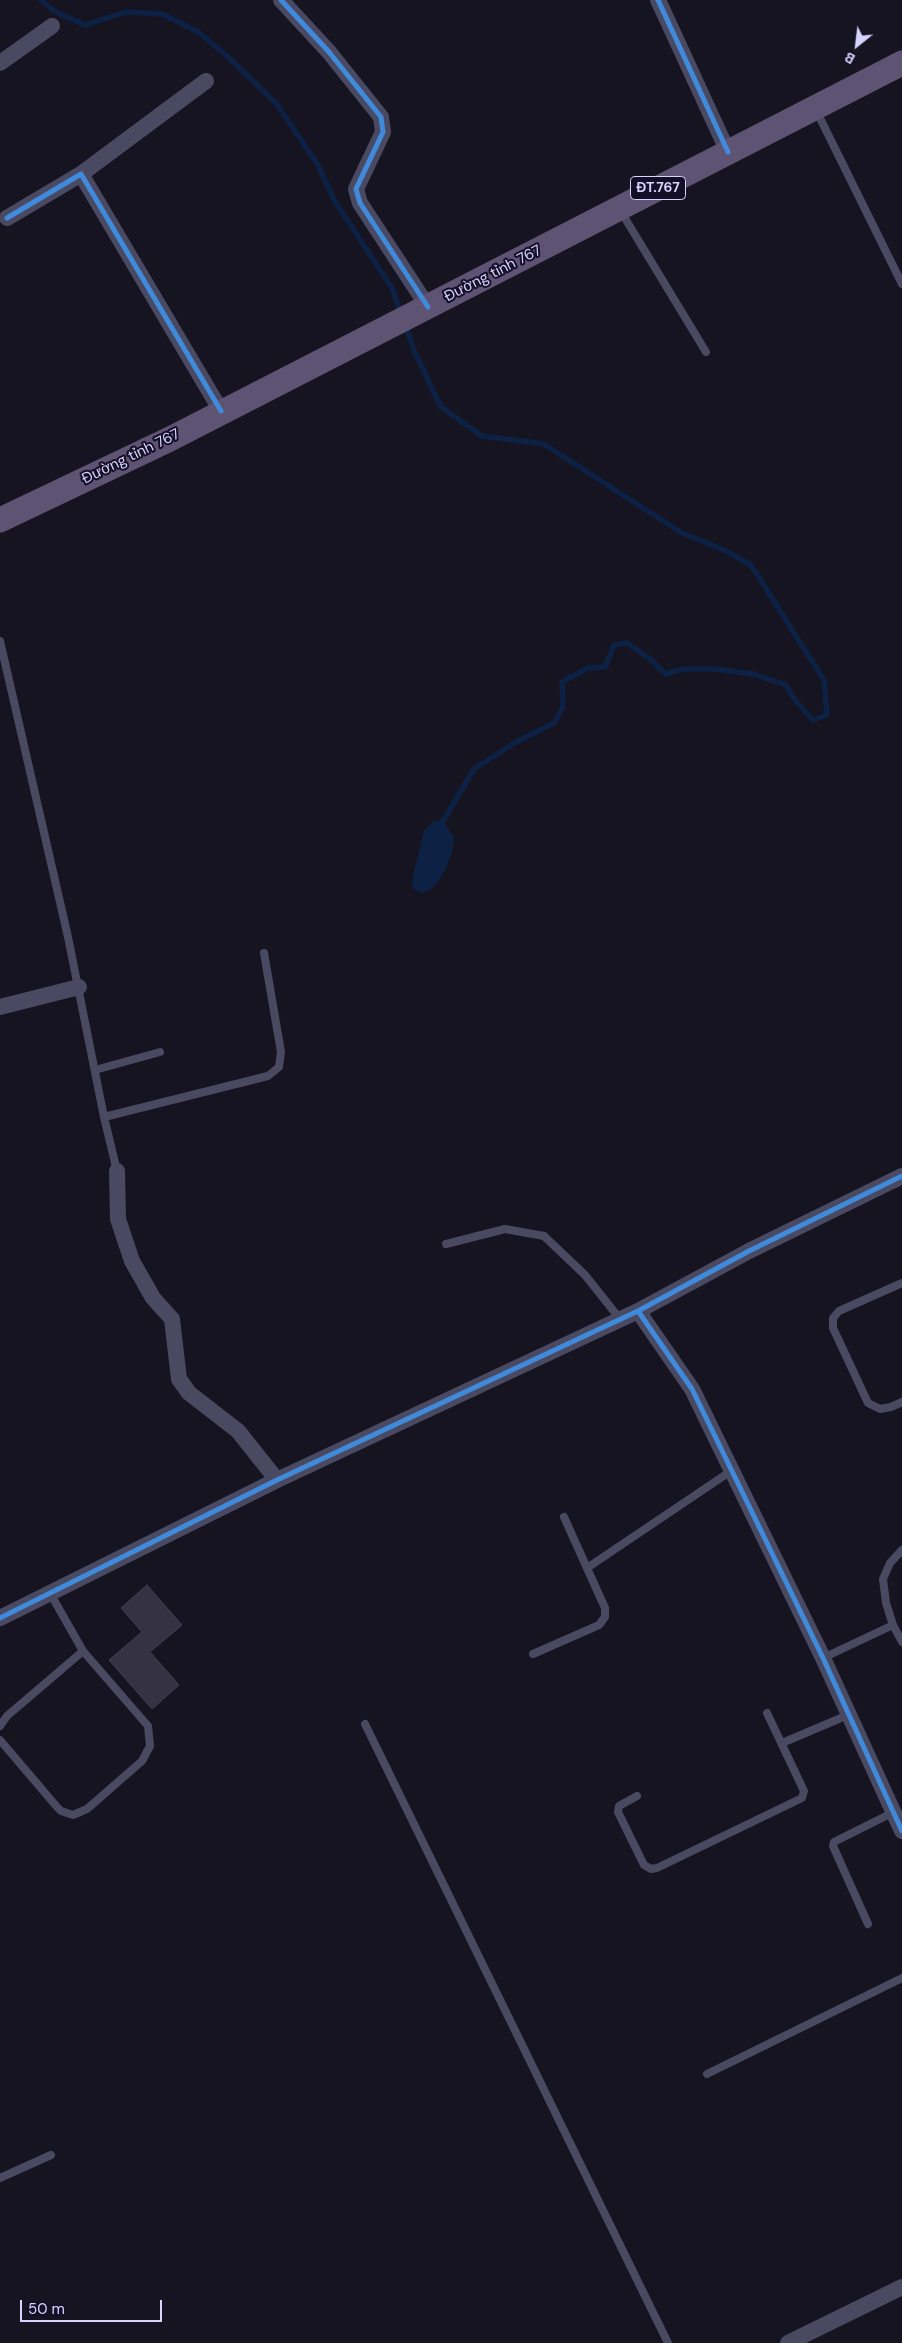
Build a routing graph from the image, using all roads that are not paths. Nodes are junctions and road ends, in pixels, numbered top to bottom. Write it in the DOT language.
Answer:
graph roads {
  1 [pos="282,0"];
  2 [pos="658,0"];
  3 [pos="52,26"];
  4 [pos="902,63"];
  5 [pos="0,64"];
  6 [pos="206,80"];
  7 [pos="815,108"];
  8 [pos="728,152"];
  9 [pos="81,174"];
  10 [pos="619,209"];
  11 [pos="7,218"];
  12 [pos="902,284"];
  13 [pos="421,311"];
  14 [pos="706,352"];
  15 [pos="220,411"];
  16 [pos="2,515"];
  17 [pos="0,641"];
  18 [pos="264,953"];
  19 [pos="79,987"];
  20 [pos="0,1007"];
  21 [pos="160,1052"];
  22 [pos="95,1070"];
  23 [pos="104,1117"];
  24 [pos="117,1171"];
  25 [pos="902,1176"];
  26 [pos="446,1244"];
  27 [pos="902,1283"];
  28 [pos="638,1311"];
  29 [pos="620,1319"];
  30 [pos="902,1402"];
  31 [pos="731,1471"];
  32 [pos="277,1480"];
  33 [pos="564,1518"];
  34 [pos="902,1550"];
  35 [pos="587,1568"];
  36 [pos="50,1594"];
  37 [pos="0,1618"];
  38 [pos="893,1625"];
  39 [pos="902,1642"];
  40 [pos="83,1651"];
  41 [pos="533,1654"];
  42 [pos="823,1658"];
  43 [pos="767,1713"];
  44 [pos="848,1715"];
  45 [pos="365,1724"];
  46 [pos="0,1726"];
  47 [pos="0,1740"];
  48 [pos="782,1743"];
  49 [pos="637,1796"];
  50 [pos="894,1812"];
  51 [pos="902,1831"];
  52 [pos="868,1924"];
  53 [pos="902,1978"];
  54 [pos="707,2074"];
  55 [pos="51,2155"];
  56 [pos="0,2178"];
  57 [pos="902,2287"];
  58 [pos="668,2343"];
  59 [pos="788,2343"];
  1 -- 13 [label="street"];
  2 -- 8 [label="street"];
  3 -- 5 [label="street"];
  4 -- 7 [label="main road, Đường tỉnh 767 / ĐT.767"];
  6 -- 9 [label="street"];
  7 -- 8 [label="main road, Đường tỉnh 767 / ĐT.767"];
  7 -- 12 [label="lane"];
  8 -- 10 [label="main road, Đường tỉnh 767 / ĐT.767"];
  9 -- 11 [label="street"];
  9 -- 15 [label="street"];
  10 -- 13 [label="main road, Đường tỉnh 767 / ĐT.767"];
  10 -- 14 [label="lane"];
  13 -- 15 [label="main road, Đường tỉnh 767 / ĐT.767"];
  15 -- 16 [label="main road, Đường tỉnh 767 / ĐT.767"];
  17 -- 19 [label="lane"];
  18 -- 23 [label="lane"];
  19 -- 20 [label="street"];
  19 -- 22 [label="lane"];
  21 -- 22 [label="lane"];
  22 -- 23 [label="lane"];
  23 -- 24 [label="lane"];
  24 -- 32 [label="street"];
  25 -- 28 [label="street"];
  26 -- 29 [label="lane"];
  27 -- 30 [label="lane"];
  28 -- 29 [label="street"];
  28 -- 31 [label="street"];
  29 -- 32 [label="street"];
  31 -- 35 [label="lane"];
  31 -- 42 [label="street"];
  32 -- 36 [label="street"];
  33 -- 35 [label="lane"];
  34 -- 38 [label="lane"];
  35 -- 41 [label="lane"];
  36 -- 37 [label="street"];
  36 -- 40 [label="lane"];
  38 -- 39 [label="lane"];
  38 -- 42 [label="lane"];
  40 -- 46 [label="lane"];
  40 -- 47 [label="lane"];
  42 -- 44 [label="street"];
  43 -- 48 [label="lane"];
  44 -- 48 [label="lane"];
  44 -- 50 [label="street"];
  45 -- 58 [label="lane"];
  48 -- 49 [label="lane"];
  50 -- 51 [label="street"];
  50 -- 52 [label="lane"];
  53 -- 54 [label="lane"];
  55 -- 56 [label="lane"];
  57 -- 59 [label="street"];
}
